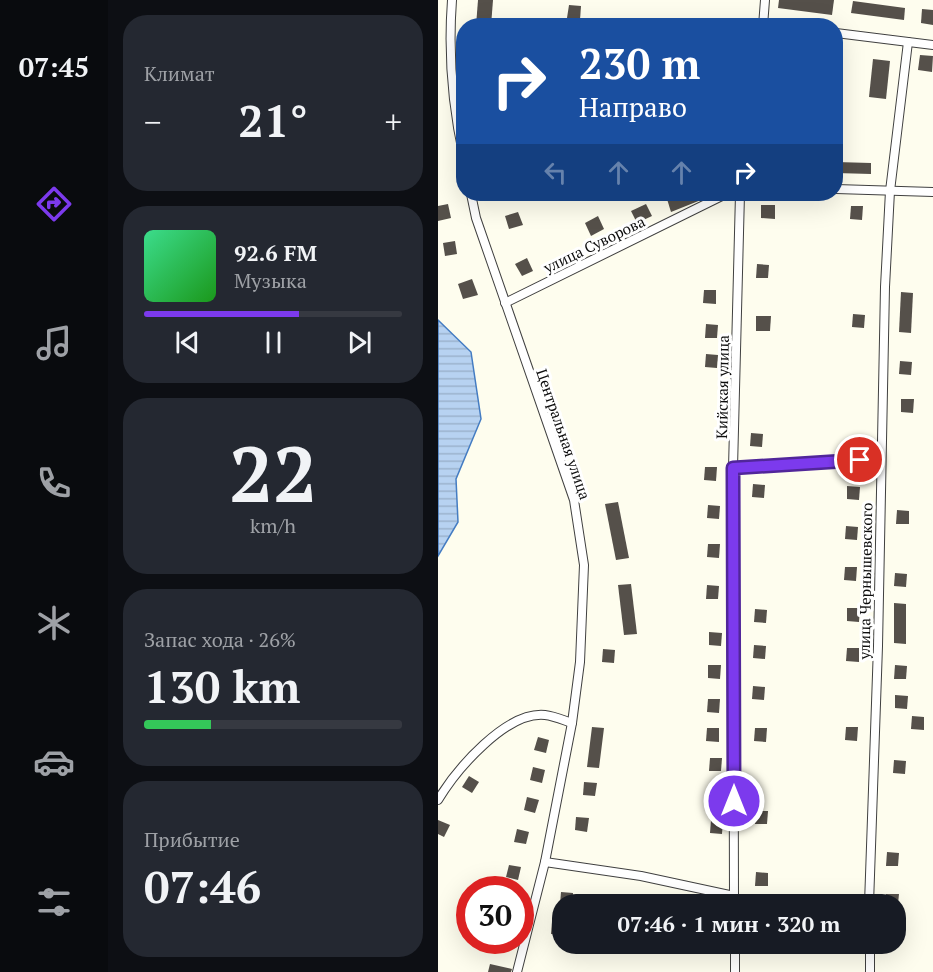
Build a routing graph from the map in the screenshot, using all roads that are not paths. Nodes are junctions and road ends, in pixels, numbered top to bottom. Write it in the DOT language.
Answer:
graph roads {
  1 [pos="452,0"];
  2 [pos="765,0"];
  3 [pos="764,18"];
  4 [pos="843,34"];
  5 [pos="908,42"];
  6 [pos="933,45"];
  7 [pos="456,122"];
  8 [pos="843,189"];
  9 [pos="890,191"];
  10 [pos="933,192"];
  11 [pos="472,201"];
  12 [pos="712,201"];
  13 [pos="740,201"];
  14 [pos="505,303"];
  15 [pos="881,459"];
  16 [pos="733,468"];
  17 [pos="572,723"];
  18 [pos="438,800"];
  19 [pos="545,862"];
  20 [pos="710,894"];
  21 [pos="734,894"];
  22 [pos="869,894"];
  23 [pos="735,954"];
  24 [pos="870,954"];
  25 [pos="517,972"];
  26 [pos="735,972"];
  27 [pos="870,972"];
  1 -- 7 [label="street"];
  2 -- 3 [label="street"];
  4 -- 5 [label="street"];
  5 -- 6 [label="street"];
  5 -- 9 [label="street, улица Чернышевского"];
  8 -- 9 [label="street"];
  9 -- 10 [label="street"];
  9 -- 15 [label="street, улица Чернышевского"];
  11 -- 14 [label="street, Центральная улица"];
  12 -- 14 [label="street, улица Суворова"];
  13 -- 16 [label="street, Кийская улица"];
  14 -- 17 [label="street, Центральная улица"];
  15 -- 16 [label="street"];
  15 -- 22 [label="street, улица Чернышевского"];
  16 -- 21 [label="street, Кийская улица"];
  17 -- 18 [label="street"];
  17 -- 19 [label="street, Центральная улица"];
  19 -- 20 [label="street"];
  19 -- 25 [label="street, Центральная улица"];
  23 -- 26 [label="street"];
  24 -- 27 [label="street"];
}
